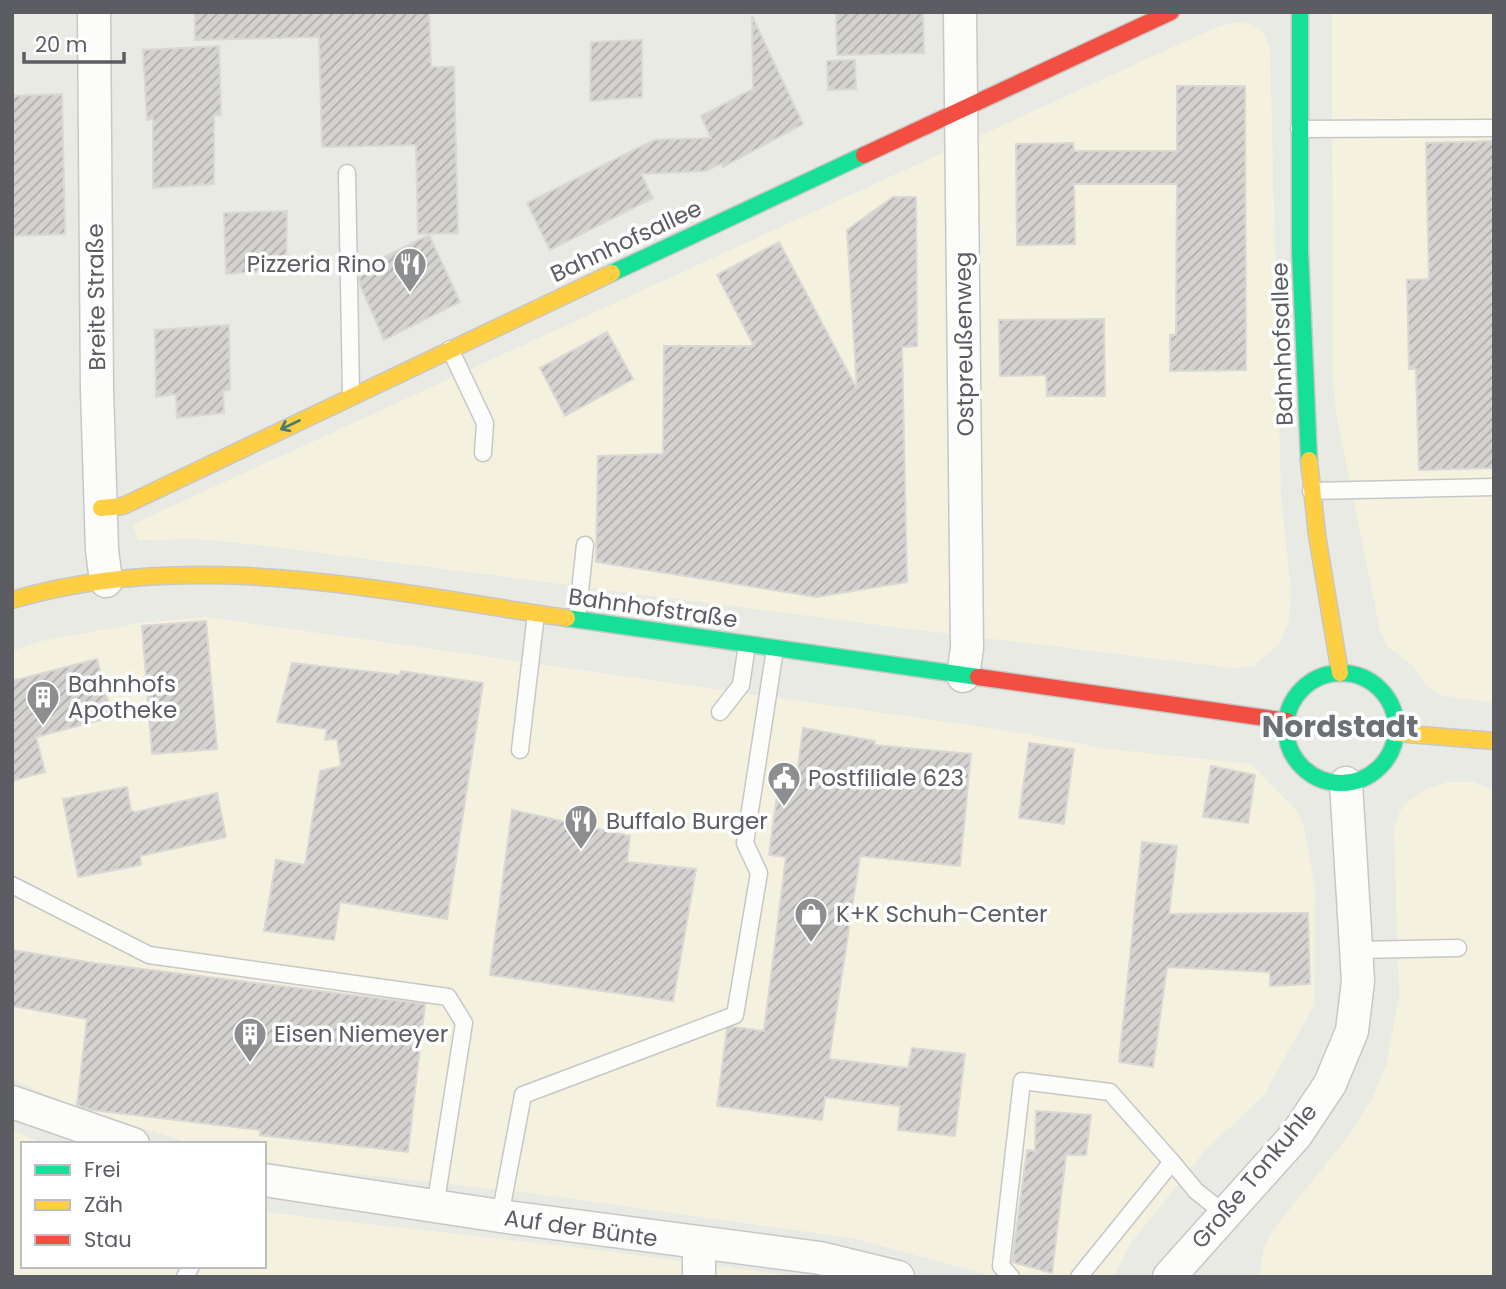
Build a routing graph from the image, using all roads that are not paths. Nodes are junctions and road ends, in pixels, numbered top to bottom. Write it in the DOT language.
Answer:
graph roads {
  1 [pos="94,12"];
  2 [pos="960,12"];
  3 [pos="1171,12"];
  4 [pos="1300,12"];
  5 [pos="961,108"];
  6 [pos="1494,128"];
  7 [pos="1299,129"];
  8 [pos="347,173"];
  9 [pos="450,349"];
  10 [pos="351,395"];
  11 [pos="483,453"];
  12 [pos="1494,487"];
  13 [pos="1311,491"];
  14 [pos="101,508"];
  15 [pos="585,545"];
  16 [pos="106,581"];
  17 [pos="12,600"];
  18 [pos="536,614"];
  19 [pos="577,620"];
  20 [pos="747,645"];
  21 [pos="775,649"];
  22 [pos="1340,673"];
  23 [pos="962,676"];
  24 [pos="720,712"];
  25 [pos="1287,722"];
  26 [pos="1396,733"];
  27 [pos="1494,741"];
  28 [pos="520,750"];
  29 [pos="1346,783"];
  30 [pos="12,885"];
  31 [pos="1458,948"];
  32 [pos="1357,950"];
  33 [pos="12,1102"];
  34 [pos="127,1142"];
  35 [pos="1172,1162"];
  36 [pos="266,1180"];
  37 [pos="435,1207"];
  38 [pos="1225,1214"];
  39 [pos="500,1216"];
  40 [pos="699,1244"];
  41 [pos="1175,1275"];
  42 [pos="699,1277"];
  43 [pos="898,1277"];
  44 [pos="1010,1277"];
  45 [pos="1079,1277"];
  1 -- 14 [label="street, Breite Straße"];
  2 -- 5 [label="street, Ostpreußenweg"];
  3 -- 5 [label="street, Bahnhofsallee"];
  4 -- 7 [label="street, Bahnhofsallee"];
  5 -- 9 [label="street, Bahnhofsallee"];
  5 -- 23 [label="street, Ostpreußenweg"];
  6 -- 7 [label="lane"];
  7 -- 13 [label="street, Bahnhofsallee"];
  8 -- 10 [label="lane"];
  9 -- 10 [label="street, Bahnhofsallee"];
  9 -- 11 [label="lane"];
  10 -- 14 [label="street, Bahnhofsallee, one-way"];
  12 -- 13 [label="lane"];
  13 -- 22 [label="street, Bahnhofsallee"];
  14 -- 16 [label="street, Breite Straße"];
  15 -- 19 [label="lane"];
  16 -- 17 [label="street, Bahnhofstraße"];
  16 -- 18 [label="street, Bahnhofstraße"];
  18 -- 19 [label="street, Bahnhofstraße"];
  18 -- 28 [label="lane"];
  19 -- 20 [label="street, Bahnhofstraße"];
  20 -- 21 [label="street, Bahnhofstraße"];
  20 -- 24 [label="lane"];
  21 -- 23 [label="street, Bahnhofstraße"];
  21 -- 39 [label="lane"];
  22 -- 25 [label="street"];
  22 -- 26 [label="street"];
  23 -- 25 [label="street, Bahnhofstraße"];
  25 -- 29 [label="street"];
  26 -- 27 [label="street"];
  26 -- 29 [label="street"];
  29 -- 32 [label="street, Große Tonkuhle"];
  30 -- 37 [label="lane"];
  31 -- 32 [label="lane"];
  32 -- 38 [label="street, Große Tonkuhle"];
  33 -- 34 [label="street"];
  35 -- 38 [label="lane"];
  35 -- 44 [label="lane"];
  35 -- 45 [label="lane"];
  36 -- 37 [label="street, Auf der Bünte"];
  37 -- 39 [label="street, Auf der Bünte"];
  38 -- 41 [label="street, Große Tonkuhle"];
  39 -- 40 [label="street, Auf der Bünte"];
  40 -- 42 [label="street"];
  40 -- 43 [label="street, Auf der Bünte"];
}
